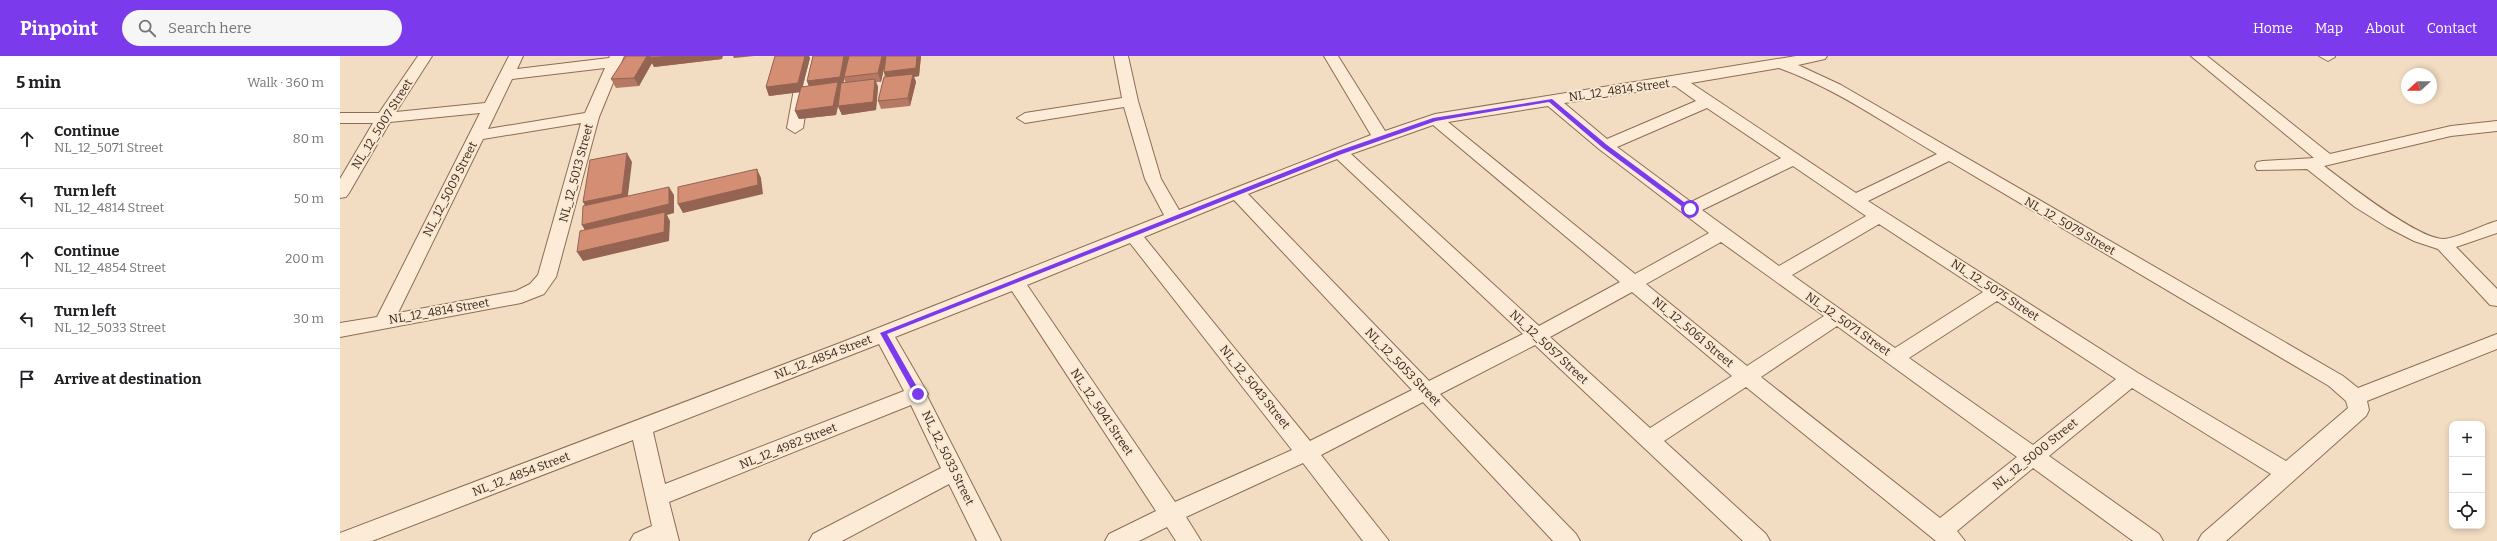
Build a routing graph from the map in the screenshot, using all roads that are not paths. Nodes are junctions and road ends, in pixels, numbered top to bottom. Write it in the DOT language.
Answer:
graph roads {
  1 [pos="425,56"];
  2 [pos="516,56"];
  3 [pos="807,56"];
  4 [pos="1121,56"];
  5 [pos="1331,56"];
  6 [pos="1820,56"];
  7 [pos="2198,56"];
  8 [pos="615,59"];
  9 [pos="1780,64"];
  10 [pos="507,75"];
  11 [pos="1679,82"];
  12 [pos="1550,100"];
  13 [pos="1130,101"];
  14 [pos="1706,102"];
  15 [pos="492,107"];
  16 [pos="591,117"];
  17 [pos="340,118"];
  18 [pos="384,118"];
  19 [pos="1025,118"];
  20 [pos="1435,119"];
  21 [pos="2497,126"];
  22 [pos="795,128"];
  23 [pos="478,135"];
  24 [pos="1381,138"];
  25 [pos="1605,146"];
  26 [pos="1340,152"];
  27 [pos="1948,155"];
  28 [pos="1793,159"];
  29 [pos="2328,161"];
  30 [pos="2311,164"];
  31 [pos="2263,166"];
  32 [pos="340,193"];
  33 [pos="1237,193"];
  34 [pos="1855,200"];
  35 [pos="1690,209"];
  36 [pos="1879,216"];
  37 [pos="1174,217"];
  38 [pos="2497,227"];
  39 [pos="1132,234"];
  40 [pos="1722,234"];
  41 [pos="2444,245"];
  42 [pos="1779,274"];
  43 [pos="1633,282"];
  44 [pos="1016,283"];
  45 [pos="537,289"];
  46 [pos="1997,292"];
  47 [pos="2497,300"];
  48 [pos="1837,317"];
  49 [pos="384,322"];
  50 [pos="340,330"];
  51 [pos="883,333"];
  52 [pos="1536,336"];
  53 [pos="2497,341"];
  54 [pos="1895,357"];
  55 [pos="1746,376"];
  56 [pos="2131,378"];
  57 [pos="1426,391"];
  58 [pos="918,394"];
  59 [pos="2356,397"];
  60 [pos="641,428"];
  61 [pos="1649,440"];
  62 [pos="1307,452"];
  63 [pos="2030,456"];
  64 [pos="954,472"];
  65 [pos="2287,473"];
  66 [pos="657,497"];
  67 [pos="1171,514"];
  68 [pos="665,536"];
  69 [pos="1947,536"];
  70 [pos="346,541"];
  71 [pos="642,541"];
  72 [pos="821,541"];
  73 [pos="989,541"];
  74 [pos="1117,541"];
  75 [pos="1189,541"];
  76 [pos="1378,541"];
  77 [pos="1568,541"];
  78 [pos="1758,541"];
  79 [pos="2151,541"];
  80 [pos="2210,541"];
  1 -- 18 [label="street, NL_12_5007 Street"];
  2 -- 10 [label="street, NL_12_5009 Street"];
  3 -- 22 [label="street"];
  4 -- 13 [label="street"];
  5 -- 24 [label="street"];
  6 -- 9 [label="street, NL_12_4814 Street"];
  7 -- 29 [label="street"];
  8 -- 10 [label="street"];
  8 -- 16 [label="street, NL_12_5013 Street"];
  9 -- 11 [label="street, NL_12_4814 Street"];
  9 -- 27 [label="street, NL_12_5079 Street"];
  10 -- 15 [label="street, NL_12_5009 Street"];
  11 -- 12 [label="street, NL_12_4814 Street"];
  11 -- 14 [label="street, NL_12_5075 Street"];
  12 -- 20 [label="street, NL_12_4814 Street"];
  12 -- 25 [label="street, NL_12_5071 Street"];
  13 -- 19 [label="street"];
  13 -- 37 [label="street"];
  14 -- 25 [label="street"];
  14 -- 28 [label="street, NL_12_5075 Street"];
  15 -- 18 [label="street"];
  15 -- 23 [label="street, NL_12_5009 Street"];
  16 -- 23 [label="street"];
  16 -- 45 [label="street, NL_12_5013 Street"];
  17 -- 18 [label="street"];
  18 -- 32 [label="street, NL_12_5007 Street"];
  20 -- 24 [label="street, NL_12_4854 Street"];
  20 -- 43 [label="street, NL_12_5061 Street"];
  21 -- 29 [label="street"];
  23 -- 49 [label="street, NL_12_5009 Street"];
  24 -- 26 [label="street, NL_12_4854 Street"];
  25 -- 35 [label="street, NL_12_5071 Street"];
  26 -- 33 [label="street, NL_12_4854 Street"];
  26 -- 52 [label="street, NL_12_5057 Street"];
  27 -- 34 [label="street"];
  27 -- 59 [label="street, NL_12_5079 Street"];
  28 -- 34 [label="street, NL_12_5075 Street"];
  28 -- 35 [label="street"];
  29 -- 30 [label="street"];
  30 -- 31 [label="street"];
  30 -- 41 [label="street"];
  33 -- 37 [label="street, NL_12_4854 Street"];
  33 -- 57 [label="street, NL_12_5053 Street"];
  34 -- 36 [label="street, NL_12_5075 Street"];
  35 -- 40 [label="street, NL_12_5071 Street"];
  36 -- 42 [label="street"];
  36 -- 46 [label="street, NL_12_5075 Street"];
  37 -- 39 [label="street, NL_12_4854 Street"];
  38 -- 41 [label="street"];
  39 -- 44 [label="street, NL_12_4854 Street"];
  39 -- 62 [label="street, NL_12_5043 Street"];
  40 -- 42 [label="street, NL_12_5071 Street"];
  40 -- 43 [label="street"];
  41 -- 47 [label="street"];
  42 -- 48 [label="street, NL_12_5071 Street"];
  43 -- 52 [label="street"];
  43 -- 55 [label="street, NL_12_5061 Street"];
  44 -- 51 [label="street, NL_12_4854 Street"];
  44 -- 67 [label="street, NL_12_5041 Street"];
  45 -- 49 [label="street, NL_12_4814 Street"];
  46 -- 54 [label="street"];
  46 -- 56 [label="street, NL_12_5075 Street"];
  48 -- 54 [label="street, NL_12_5071 Street"];
  48 -- 55 [label="street"];
  49 -- 50 [label="street, NL_12_4814 Street"];
  51 -- 58 [label="street, NL_12_5033 Street"];
  51 -- 60 [label="street, NL_12_4854 Street"];
  52 -- 57 [label="street"];
  52 -- 61 [label="street, NL_12_5057 Street"];
  53 -- 59 [label="street"];
  54 -- 63 [label="street, NL_12_5071 Street"];
  55 -- 61 [label="street"];
  55 -- 69 [label="street, NL_12_5061 Street"];
  56 -- 63 [label="street, NL_12_5000 Street"];
  56 -- 65 [label="street, NL_12_5075 Street"];
  57 -- 62 [label="street"];
  57 -- 77 [label="street, NL_12_5053 Street"];
  58 -- 64 [label="street, NL_12_5033 Street"];
  58 -- 66 [label="street, NL_12_4982 Street"];
  59 -- 65 [label="street"];
  60 -- 66 [label="street"];
  60 -- 70 [label="street, NL_12_4854 Street"];
  61 -- 78 [label="street, NL_12_5057 Street"];
  62 -- 67 [label="street"];
  62 -- 76 [label="street, NL_12_5043 Street"];
  63 -- 69 [label="street, NL_12_5000 Street"];
  63 -- 79 [label="street, NL_12_5071 Street"];
  64 -- 72 [label="street"];
  64 -- 73 [label="street, NL_12_5033 Street"];
  65 -- 80 [label="street"];
  66 -- 68 [label="street"];
  67 -- 74 [label="street"];
  67 -- 75 [label="street, NL_12_5041 Street"];
  68 -- 71 [label="street"];
}
